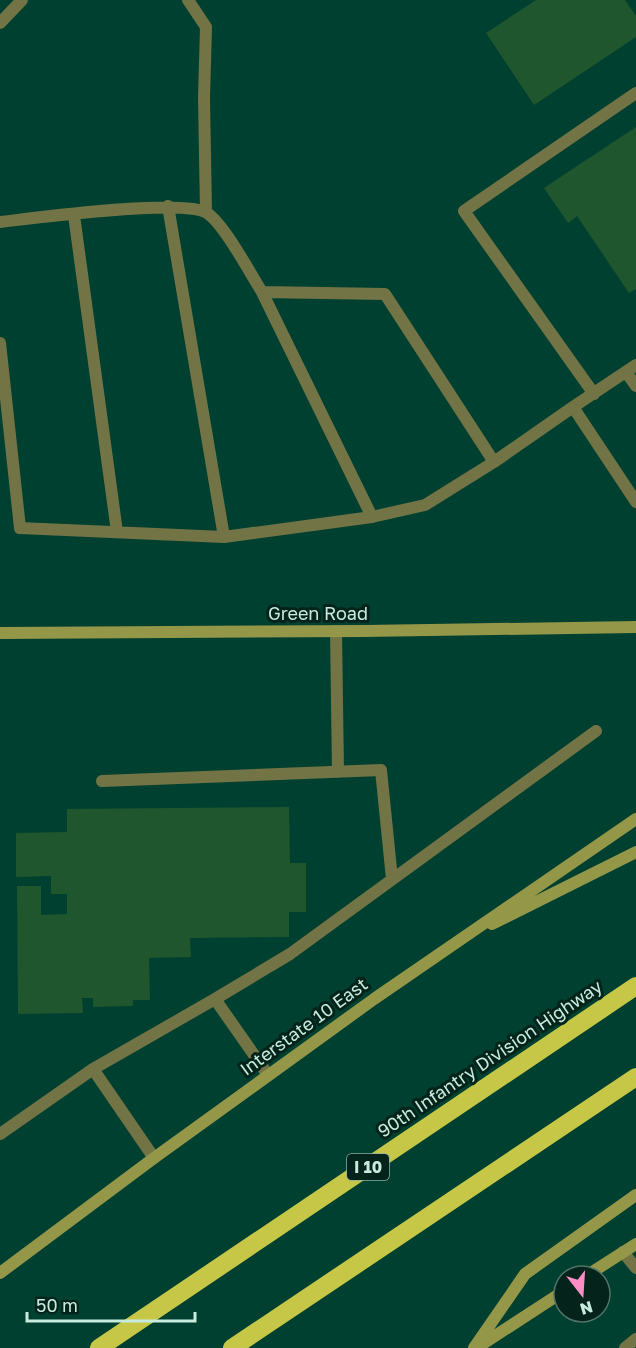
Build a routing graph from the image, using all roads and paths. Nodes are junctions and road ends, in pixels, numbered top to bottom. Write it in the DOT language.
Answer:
graph roads {
  1 [pos="21,0"];
  2 [pos="188,0"];
  3 [pos="0,22"];
  4 [pos="636,93"];
  5 [pos="168,206"];
  6 [pos="206,212"];
  7 [pos="74,215"];
  8 [pos="0,222"];
  9 [pos="262,292"];
  10 [pos="0,343"];
  11 [pos="631,369"];
  12 [pos="636,386"];
  13 [pos="594,394"];
  14 [pos="573,407"];
  15 [pos="494,462"];
  16 [pos="636,502"];
  17 [pos="372,517"];
  18 [pos="117,532"];
  19 [pos="224,537"];
  20 [pos="636,627"];
  21 [pos="336,632"];
  22 [pos="0,633"];
  23 [pos="596,731"];
  24 [pos="338,772"];
  25 [pos="102,781"];
  26 [pos="636,819"];
  27 [pos="636,852"];
  28 [pos="392,879"];
  29 [pos="452,944"];
  30 [pos="636,986"];
  31 [pos="216,999"];
  32 [pos="93,1069"];
  33 [pos="268,1075"];
  34 [pos="636,1077"];
  35 [pos="0,1134"];
  36 [pos="154,1158"];
  37 [pos="636,1196"];
  38 [pos="636,1244"];
  39 [pos="623,1252"];
  40 [pos="604,1264"];
  41 [pos="636,1268"];
  42 [pos="0,1273"];
  43 [pos="552,1299"];
  44 [pos="636,1339"];
  45 [pos="99,1348"];
  46 [pos="232,1348"];
  47 [pos="475,1348"];
  48 [pos="625,1348"];
  1 -- 3 [label="lane"];
  2 -- 6 [label="lane"];
  4 -- 13 [label="lane"];
  5 -- 6 [label="lane"];
  5 -- 7 [label="lane"];
  5 -- 19 [label="lane"];
  6 -- 9 [label="lane"];
  7 -- 8 [label="lane"];
  7 -- 18 [label="lane"];
  9 -- 15 [label="lane"];
  9 -- 17 [label="lane"];
  10 -- 18 [label="lane"];
  11 -- 12 [label="lane"];
  11 -- 13 [label="lane"];
  13 -- 14 [label="lane"];
  14 -- 15 [label="lane"];
  14 -- 16 [label="lane"];
  15 -- 17 [label="lane"];
  17 -- 19 [label="lane"];
  18 -- 19 [label="lane"];
  20 -- 21 [label="main road, Green Road"];
  21 -- 22 [label="main road, Green Road"];
  21 -- 24 [label="lane"];
  23 -- 28 [label="lane"];
  24 -- 25 [label="lane"];
  24 -- 28 [label="lane"];
  26 -- 29 [label="main road, Interstate 10 East"];
  27 -- 29 [label="main road"];
  28 -- 31 [label="lane"];
  29 -- 33 [label="main road, Interstate 10 East"];
  30 -- 45 [label="highway, 90th Infantry Division Highway / I 10"];
  31 -- 32 [label="lane"];
  31 -- 33 [label="lane"];
  32 -- 35 [label="lane"];
  32 -- 36 [label="lane"];
  33 -- 36 [label="main road, Interstate 10 East"];
  34 -- 46 [label="highway"];
  36 -- 42 [label="main road, Interstate 10 East"];
  37 -- 47 [label="main road"];
  38 -- 39 [label="main road"];
  39 -- 40 [label="main road"];
  39 -- 41 [label="lane"];
  43 -- 47 [label="main road"];
  44 -- 48 [label="lane"];
}
